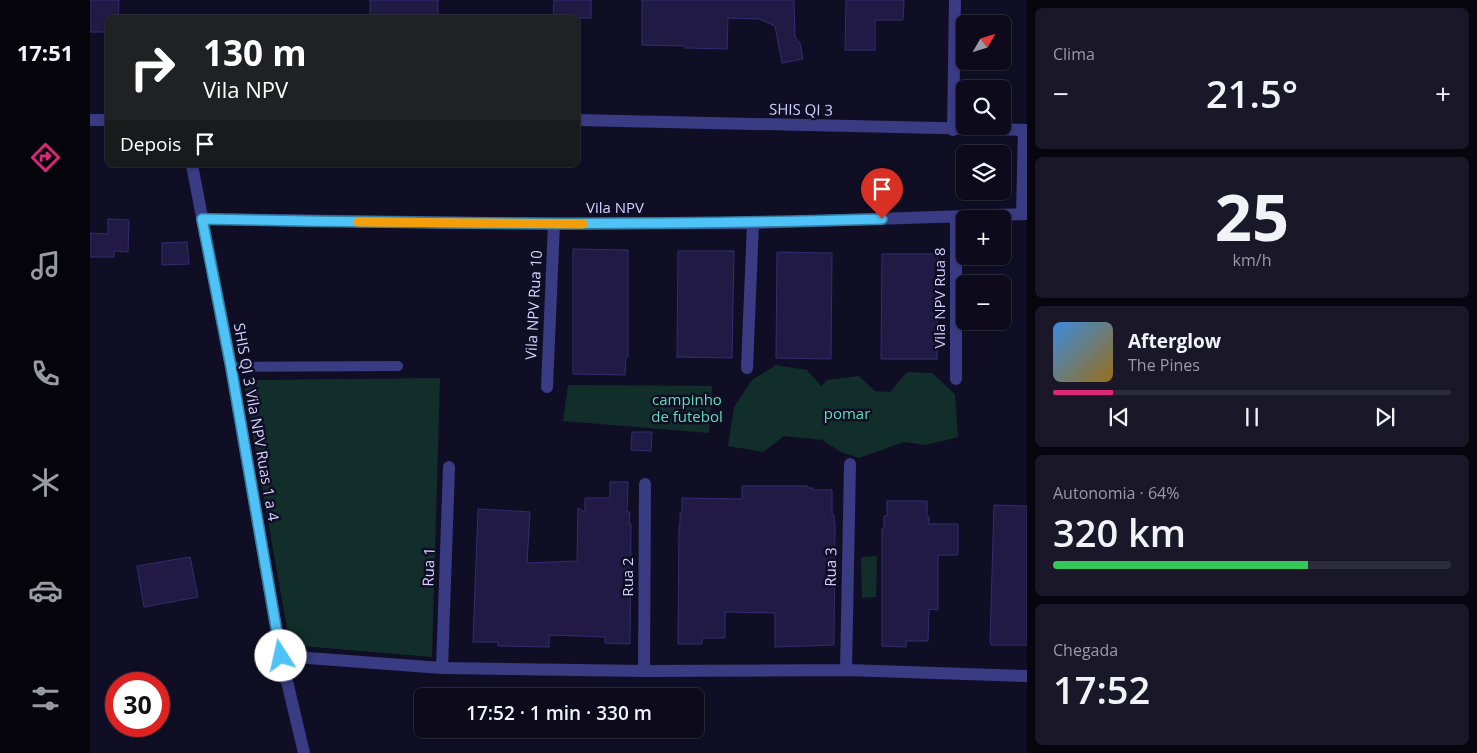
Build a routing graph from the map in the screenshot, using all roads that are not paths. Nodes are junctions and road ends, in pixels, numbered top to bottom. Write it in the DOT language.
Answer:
graph roads {
  1 [pos="955,0"];
  2 [pos="90,120"];
  3 [pos="105,120"];
  4 [pos="580,120"];
  5 [pos="953,130"];
  6 [pos="1025,130"];
  7 [pos="192,167"];
  8 [pos="1025,214"];
  9 [pos="1011,215"];
  10 [pos="956,217"];
  11 [pos="202,219"];
  12 [pos="753,223"];
  13 [pos="554,224"];
  14 [pos="956,265"];
  15 [pos="398,366"];
  16 [pos="231,367"];
  17 [pos="747,368"];
  18 [pos="956,379"];
  19 [pos="547,387"];
  20 [pos="850,464"];
  21 [pos="449,467"];
  22 [pos="645,484"];
  23 [pos="281,656"];
  24 [pos="442,668"];
  25 [pos="846,670"];
  26 [pos="644,671"];
  27 [pos="1027,676"];
  28 [pos="304,753"];
  1 -- 5 [label="street"];
  2 -- 3 [label="street"];
  4 -- 5 [label="street, SHIS QI 3"];
  5 -- 6 [label="street, SHIS QI 3"];
  6 -- 8 [label="street"];
  7 -- 11 [label="street, SHIS QI 3 Vila NPV Ruas 1 a 4"];
  8 -- 9 [label="street, Vila NPV"];
  10 -- 12 [label="street, Vila NPV"];
  11 -- 13 [label="street, Vila NPV"];
  11 -- 16 [label="street, SHIS QI 3 Vila NPV Ruas 1 a 4"];
  12 -- 13 [label="street, Vila NPV"];
  12 -- 17 [label="street"];
  13 -- 19 [label="street, Vila NPV Rua 10"];
  14 -- 18 [label="street, Vila NPV Rua 8"];
  15 -- 16 [label="lane"];
  16 -- 23 [label="street, SHIS QI 3 Vila NPV Ruas 1 a 4"];
  20 -- 25 [label="street, Rua 3"];
  21 -- 24 [label="street, Rua 1"];
  22 -- 26 [label="street, Rua 2"];
  23 -- 24 [label="street"];
  23 -- 28 [label="street, SHIS QI 3 Vila NPV Ruas 1 a 4"];
  24 -- 26 [label="street"];
  25 -- 26 [label="street"];
  25 -- 27 [label="street"];
}
